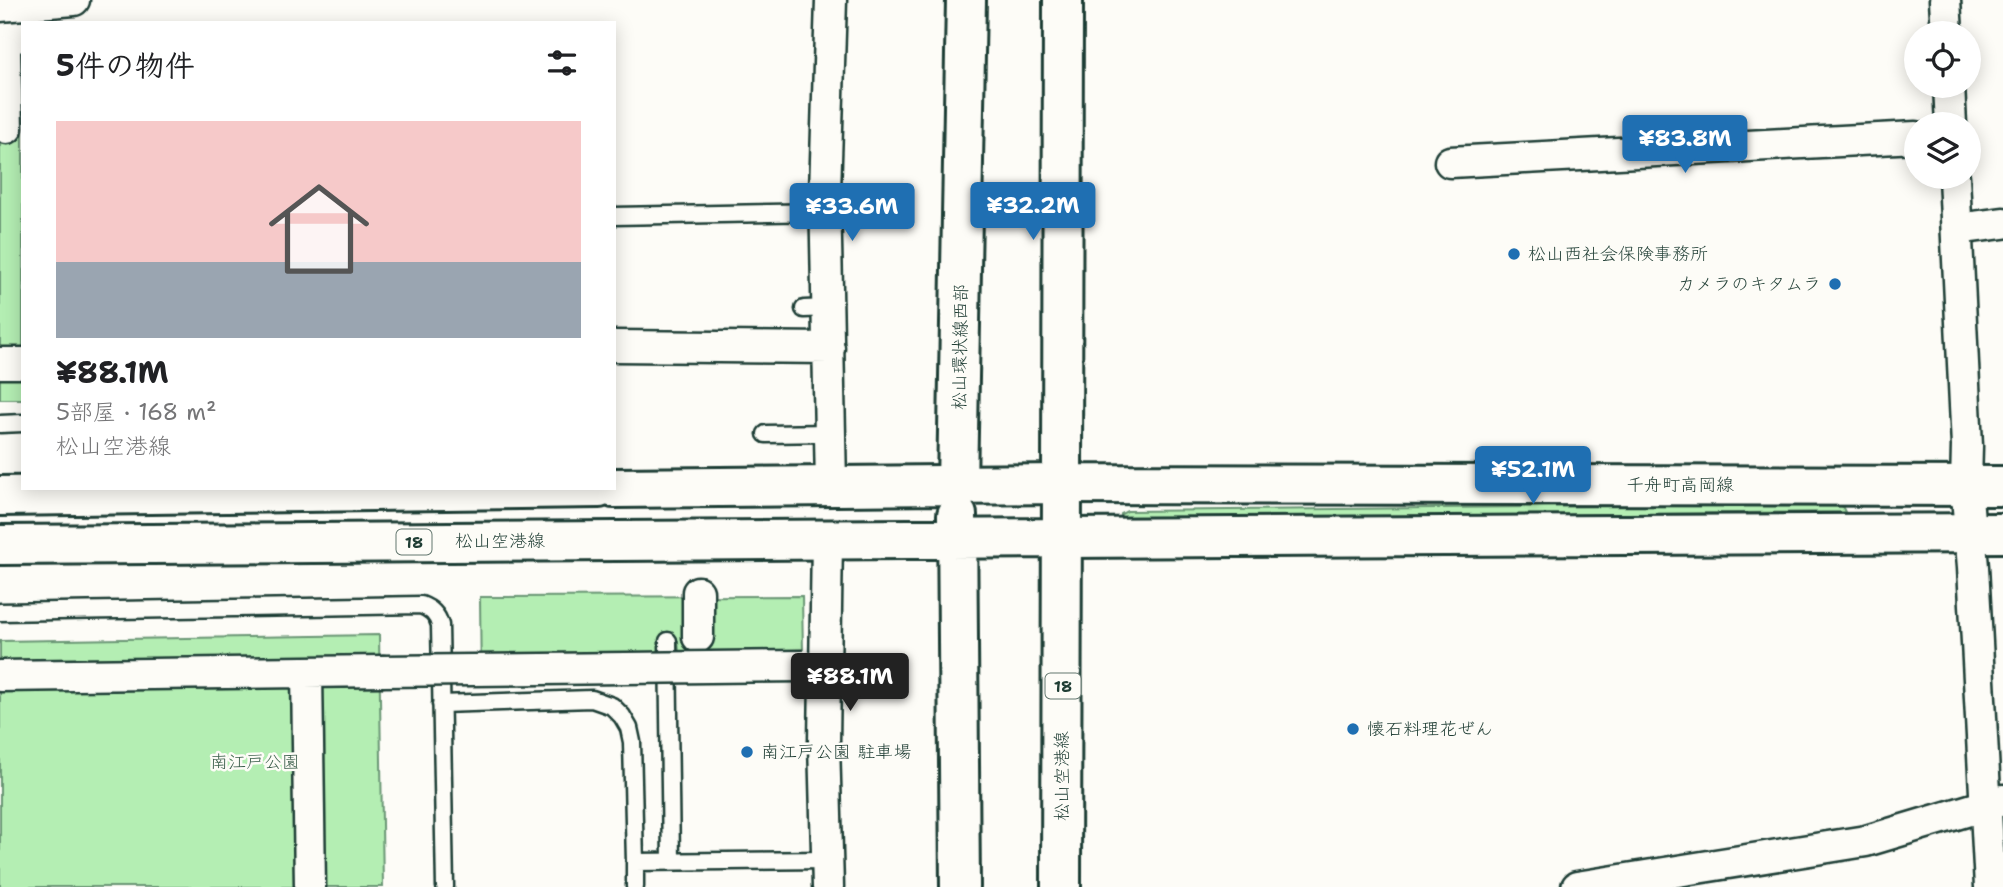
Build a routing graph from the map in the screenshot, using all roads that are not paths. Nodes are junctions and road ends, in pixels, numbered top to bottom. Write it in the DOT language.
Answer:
graph roads {
  1 [pos="73,0"];
  2 [pos="831,0"];
  3 [pos="966,0"];
  4 [pos="1063,0"];
  5 [pos="1945,0"];
  6 [pos="0,6"];
  7 [pos="74,21"];
  8 [pos="1946,21"];
  9 [pos="8,74"];
  10 [pos="6,128"];
  11 [pos="1904,138"];
  12 [pos="1450,162"];
  13 [pos="1955,189"];
  14 [pos="826,212"];
  15 [pos="616,216"];
  16 [pos="2003,223"];
  17 [pos="1957,229"];
  18 [pos="616,346"];
  19 [pos="818,348"];
  20 [pos="0,363"];
  21 [pos="21,363"];
  22 [pos="21,423"];
  23 [pos="0,424"];
  24 [pos="830,433"];
  25 [pos="766,434"];
  26 [pos="1062,484"];
  27 [pos="831,485"];
  28 [pos="957,485"];
  29 [pos="1985,486"];
  30 [pos="616,488"];
  31 [pos="449,490"];
  32 [pos="0,496"];
  33 [pos="1987,533"];
  34 [pos="958,538"];
  35 [pos="1063,538"];
  36 [pos="827,539"];
  37 [pos="0,545"];
  38 [pos="698,592"];
  39 [pos="0,612"];
  40 [pos="668,641"];
  41 [pos="699,656"];
  42 [pos="814,666"];
  43 [pos="307,672"];
  44 [pos="0,676"];
  45 [pos="441,704"];
  46 [pos="1995,802"];
  47 [pos="671,861"];
  48 [pos="635,862"];
  49 [pos="828,874"];
  50 [pos="310,887"];
  51 [pos="445,887"];
  52 [pos="635,887"];
  53 [pos="960,887"];
  54 [pos="1061,887"];
  55 [pos="1577,887"];
  56 [pos="1990,887"];
  1 -- 6 [label="street"];
  1 -- 7 [label="street"];
  2 -- 14 [label="street"];
  3 -- 28 [label="main road, 松山環状線西部"];
  4 -- 26 [label="main road"];
  5 -- 8 [label="street"];
  9 -- 10 [label="street"];
  11 -- 12 [label="street"];
  13 -- 17 [label="street"];
  14 -- 15 [label="lane"];
  14 -- 19 [label="street"];
  16 -- 17 [label="street"];
  17 -- 29 [label="street"];
  18 -- 19 [label="street"];
  19 -- 24 [label="street"];
  20 -- 21 [label="street"];
  22 -- 23 [label="lane"];
  24 -- 25 [label="lane"];
  24 -- 27 [label="street"];
  26 -- 28 [label="main road"];
  26 -- 29 [label="main road, 千舟町高岡線"];
  26 -- 35 [label="main road, 松山空港線 / 18"];
  27 -- 28 [label="main road"];
  27 -- 30 [label="main road"];
  28 -- 34 [label="main road"];
  29 -- 33 [label="street"];
  31 -- 32 [label="main road"];
  33 -- 35 [label="main road"];
  33 -- 46 [label="street"];
  34 -- 35 [label="main road, 松山空港線 / 18"];
  34 -- 36 [label="main road, 松山空港線 / 18"];
  34 -- 53 [label="main road"];
  35 -- 54 [label="main road, 松山空港線 / 18"];
  36 -- 37 [label="main road, 松山空港線 / 18"];
  36 -- 42 [label="street"];
  38 -- 41 [label="street"];
  39 -- 45 [label="lane"];
  40 -- 47 [label="lane"];
  41 -- 42 [label="street, bridge"];
  41 -- 43 [label="street, bridge"];
  42 -- 49 [label="street"];
  43 -- 44 [label="street"];
  43 -- 50 [label="street"];
  45 -- 48 [label="lane"];
  45 -- 51 [label="lane"];
  46 -- 55 [label="street"];
  46 -- 56 [label="street"];
  47 -- 48 [label="lane"];
  47 -- 49 [label="lane"];
  48 -- 52 [label="lane"];
}
